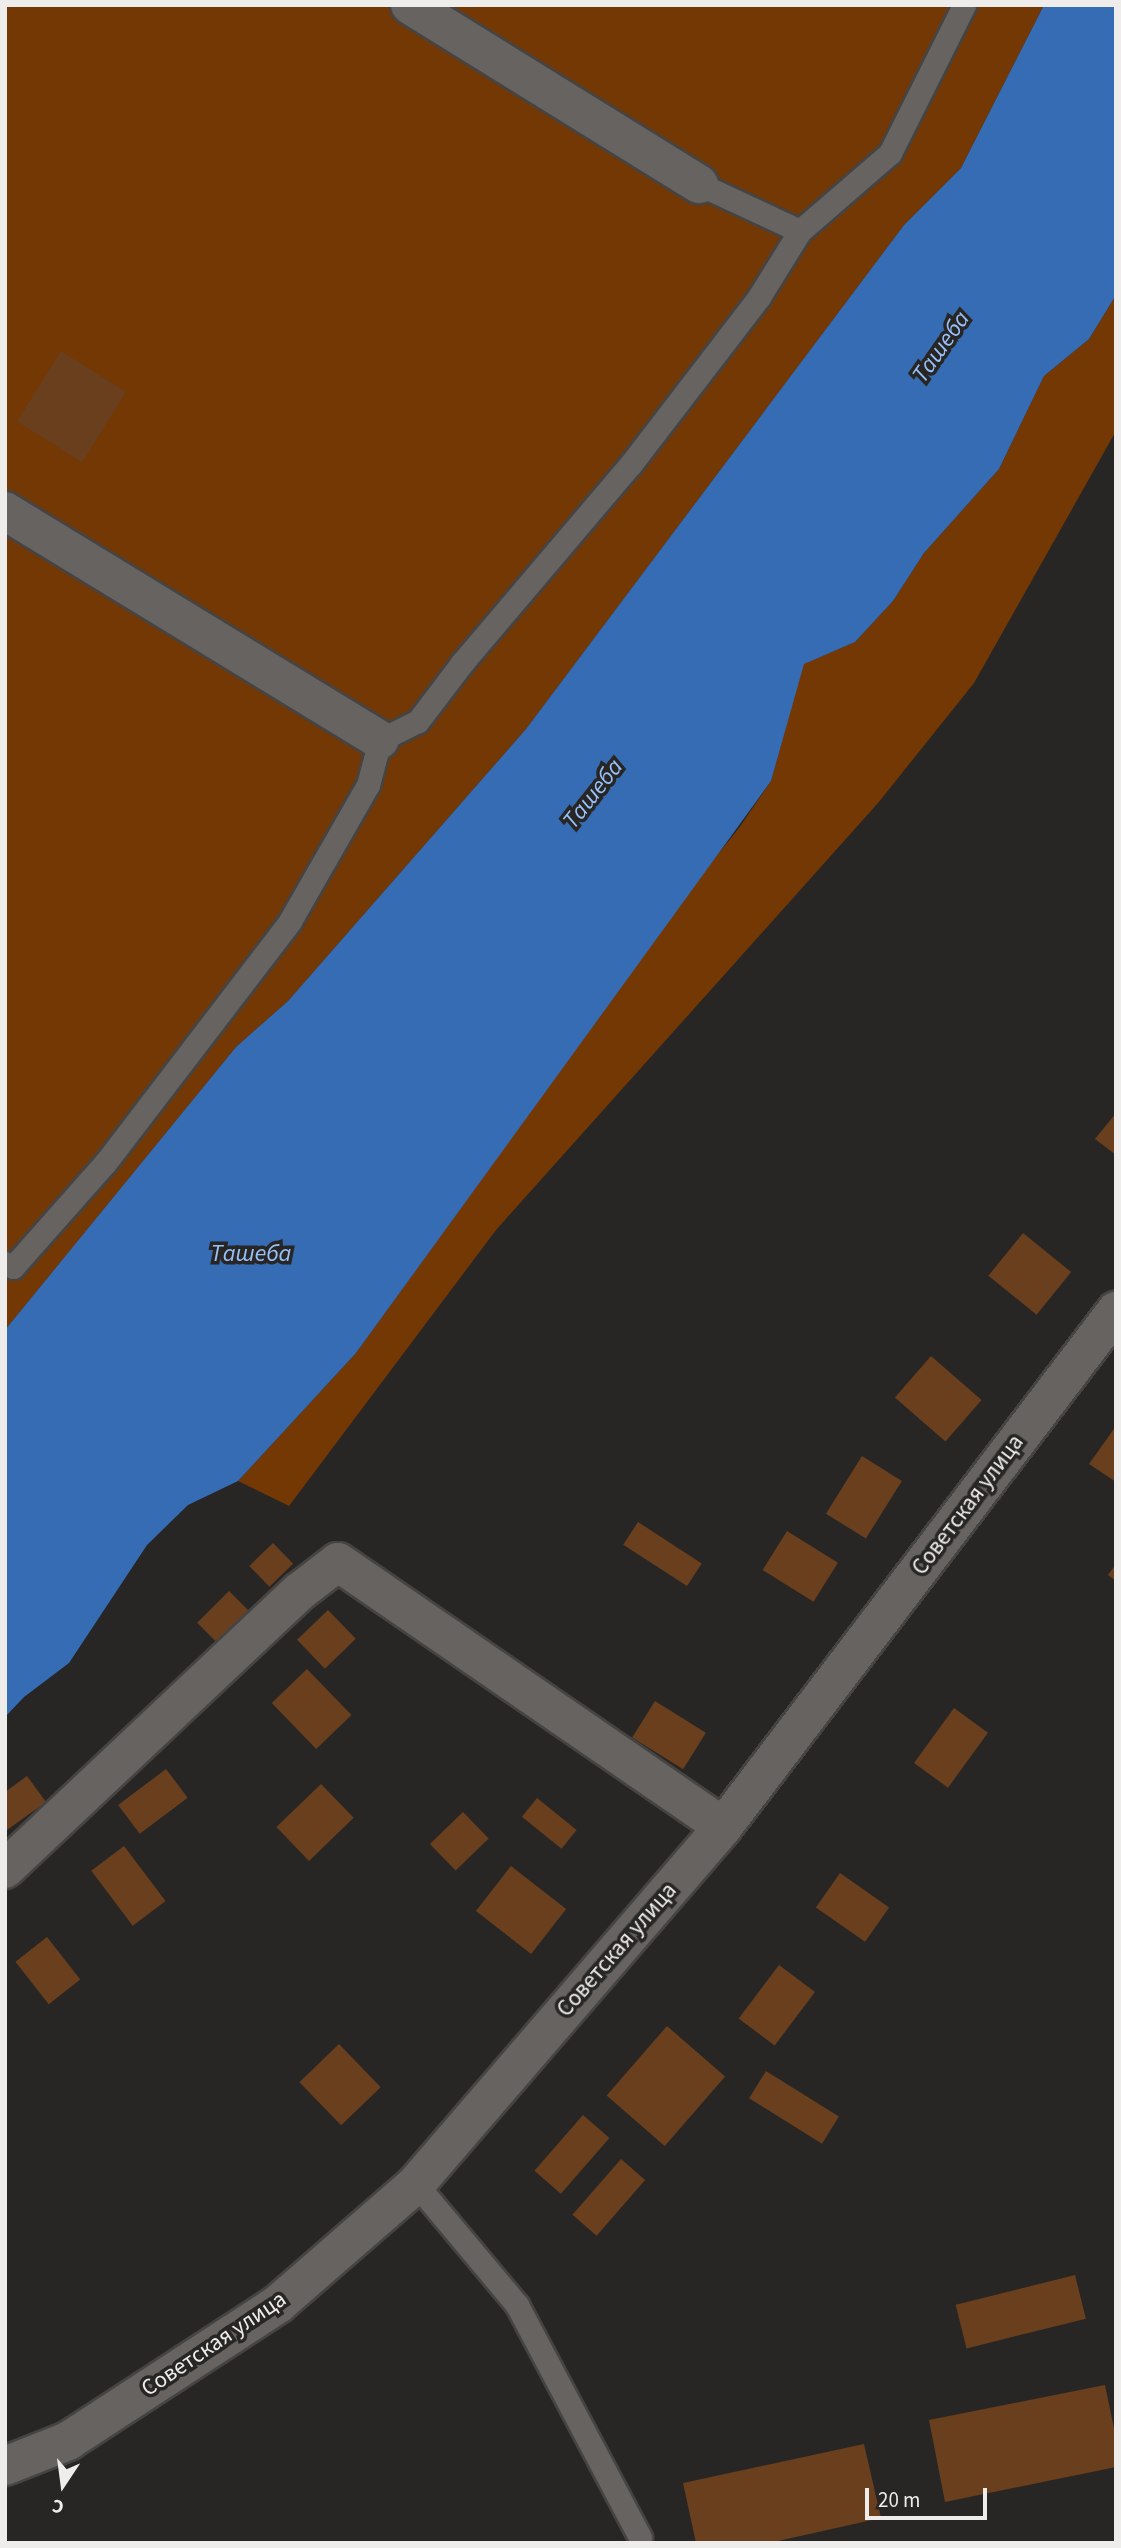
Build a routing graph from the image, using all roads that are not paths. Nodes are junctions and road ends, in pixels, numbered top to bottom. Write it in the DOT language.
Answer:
graph roads {
  1 [pos="410,5"];
  2 [pos="964,5"];
  3 [pos="699,184"];
  4 [pos="800,230"];
  5 [pos="5,511"];
  6 [pos="380,740"];
  7 [pos="8,1267"];
  8 [pos="1116,1311"];
  9 [pos="723,1827"];
  10 [pos="5,1869"];
  11 [pos="416,2184"];
  12 [pos="5,2466"];
  13 [pos="640,2536"];
  1 -- 3 [label="street"];
  2 -- 4 [label="lane"];
  3 -- 4 [label="lane"];
  4 -- 6 [label="lane"];
  5 -- 6 [label="street"];
  6 -- 7 [label="lane"];
  8 -- 9 [label="street, Советская улица"];
  9 -- 10 [label="street"];
  9 -- 11 [label="street, Советская улица"];
  11 -- 12 [label="street, Советская улица"];
  11 -- 13 [label="lane"];
}
